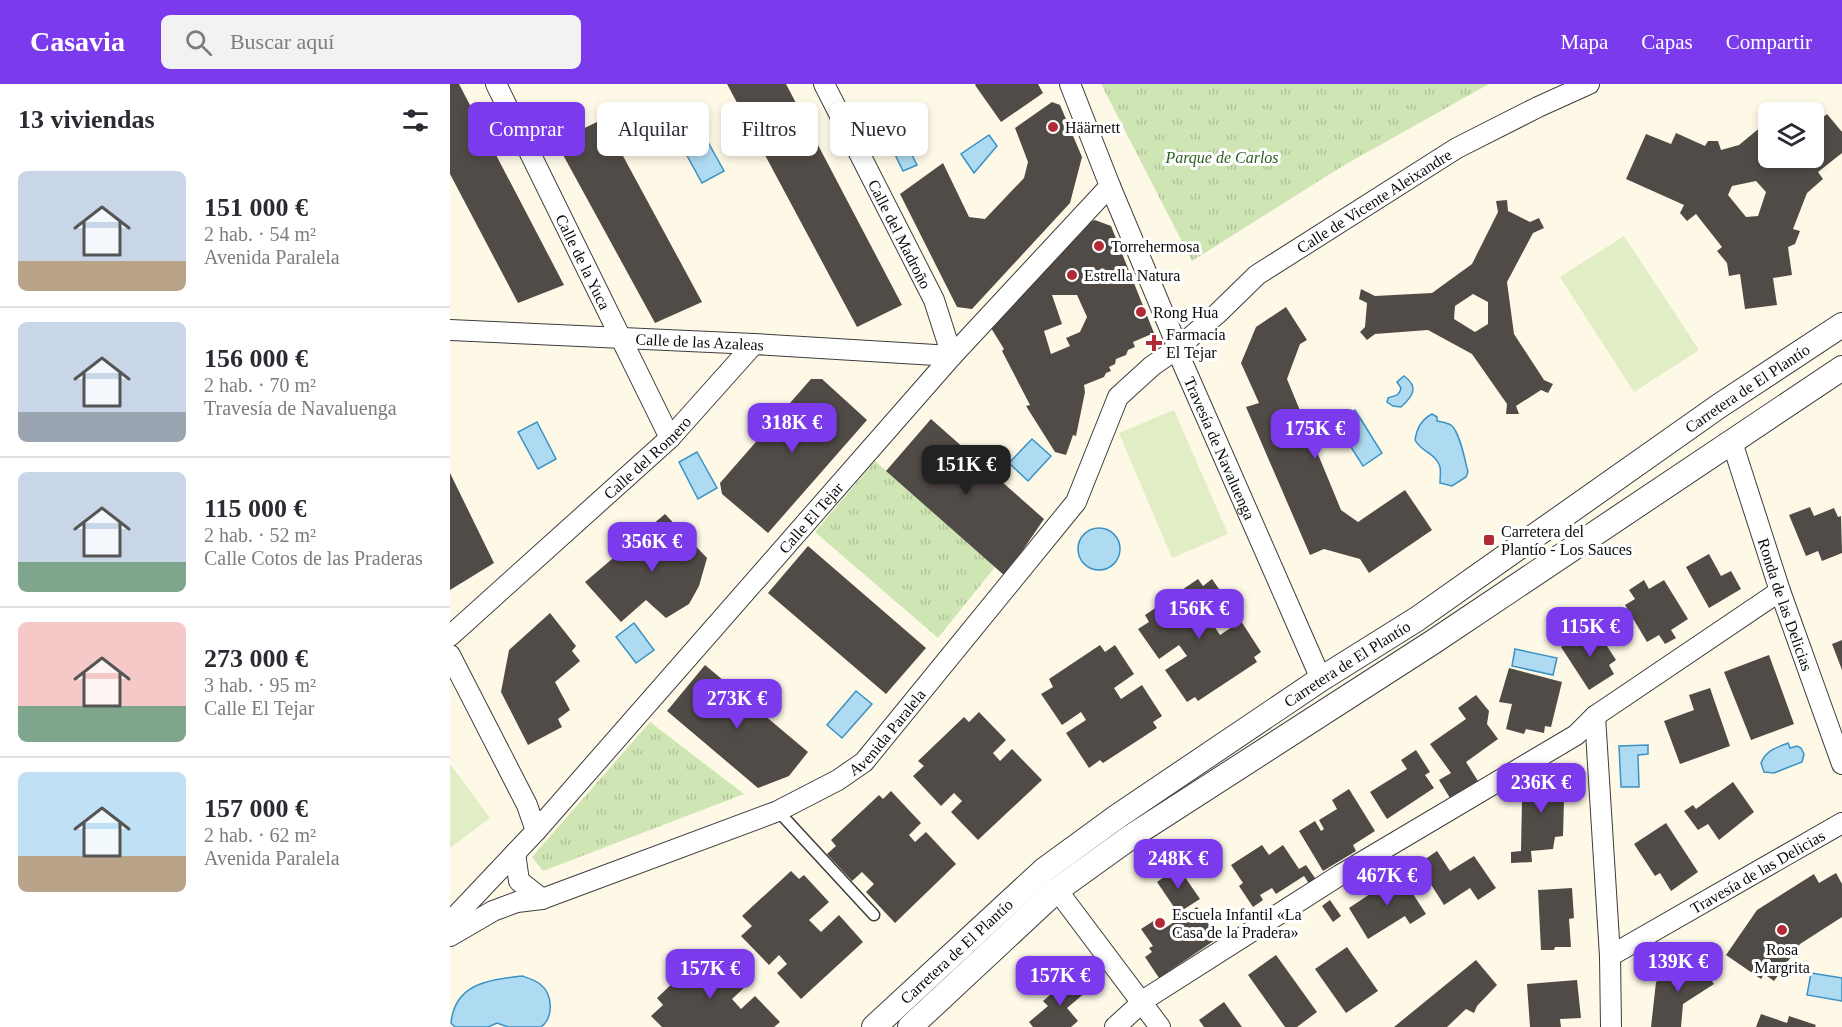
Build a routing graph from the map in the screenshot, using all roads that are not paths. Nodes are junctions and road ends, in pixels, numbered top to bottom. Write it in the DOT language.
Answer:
graph roads {
  1 [pos="496,84"];
  2 [pos="824,84"];
  3 [pos="1070,84"];
  4 [pos="1589,84"];
  5 [pos="1110,186"];
  6 [pos="1842,325"];
  7 [pos="450,330"];
  8 [pos="621,338"];
  9 [pos="754,344"];
  10 [pos="1178,348"];
  11 [pos="952,356"];
  12 [pos="1842,369"];
  13 [pos="670,438"];
  14 [pos="1732,442"];
  15 [pos="1780,591"];
  16 [pos="450,636"];
  17 [pos="450,655"];
  18 [pos="1322,679"];
  19 [pos="1595,716"];
  20 [pos="1842,764"];
  21 [pos="778,811"];
  22 [pos="1842,823"];
  23 [pos="536,831"];
  24 [pos="515,853"];
  25 [pos="1057,890"];
  26 [pos="542,898"];
  27 [pos="874,915"];
  28 [pos="450,922"];
  29 [pos="450,936"];
  30 [pos="1610,956"];
  31 [pos="1141,1002"];
  32 [pos="874,1027"];
  33 [pos="910,1027"];
  34 [pos="1115,1027"];
  35 [pos="1160,1027"];
  36 [pos="1611,1027"];
  1 -- 8 [label="street, Calle de la Yuca"];
  2 -- 11 [label="street, Calle del Madroño"];
  3 -- 5 [label="street, Travesía de Navaluenga"];
  4 -- 10 [label="street, Calle de Vicente Aleixandre"];
  5 -- 10 [label="street, Travesía de Navaluenga"];
  5 -- 11 [label="street, Calle El Tejar"];
  6 -- 18 [label="street, Carretera de El Plantío"];
  7 -- 8 [label="street, Calle de las Azaleas"];
  8 -- 9 [label="street, Calle de las Azaleas"];
  8 -- 13 [label="street, Calle de la Yuca"];
  9 -- 11 [label="street, Calle de las Azaleas"];
  9 -- 13 [label="street, Calle del Romero"];
  10 -- 18 [label="street, Travesía de Navaluenga"];
  10 -- 21 [label="street, Avenida Paralela"];
  11 -- 23 [label="street, Calle El Tejar"];
  12 -- 14 [label="street, Carretera de El Plantío"];
  13 -- 16 [label="street, Calle del Romero"];
  14 -- 15 [label="street, Ronda de las Delicias"];
  14 -- 25 [label="street, Carretera de El Plantío"];
  15 -- 19 [label="street"];
  15 -- 20 [label="street, Ronda de las Delicias"];
  17 -- 23 [label="street"];
  18 -- 32 [label="street, Carretera de El Plantío"];
  19 -- 30 [label="street"];
  19 -- 31 [label="street"];
  21 -- 26 [label="street, Avenida Paralela"];
  21 -- 27 [label="lane"];
  22 -- 30 [label="street, Travesía de las Delicias"];
  23 -- 24 [label="street, Calle El Tejar"];
  24 -- 26 [label="street"];
  24 -- 28 [label="street, Calle El Tejar"];
  25 -- 31 [label="street"];
  25 -- 33 [label="street, Carretera de El Plantío"];
  26 -- 29 [label="street, Avenida Paralela"];
  30 -- 36 [label="street"];
  31 -- 34 [label="street"];
  31 -- 35 [label="street"];
}
